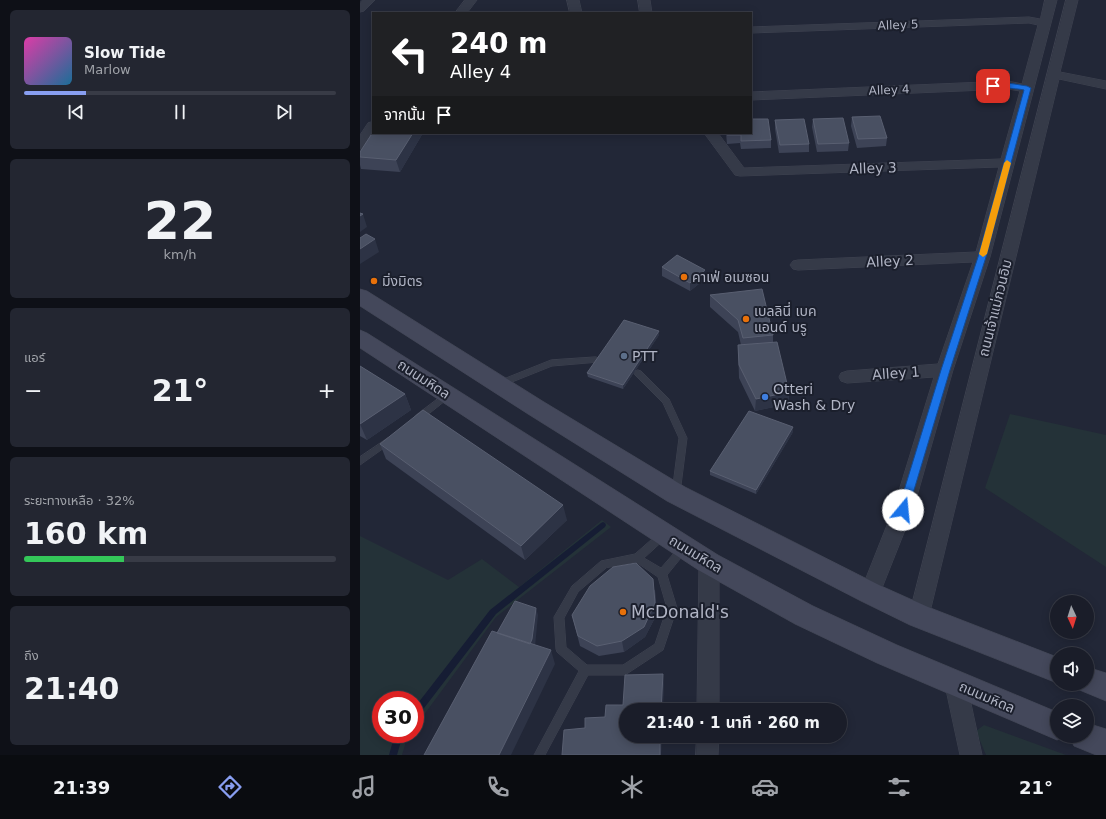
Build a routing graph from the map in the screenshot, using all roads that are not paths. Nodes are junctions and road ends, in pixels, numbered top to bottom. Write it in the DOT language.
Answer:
graph roads {
  1 [pos="369,0"];
  2 [pos="471,0"];
  3 [pos="573,0"];
  4 [pos="644,0"];
  5 [pos="1051,0"];
  6 [pos="1072,0"];
  7 [pos="360,9"];
  8 [pos="462,12"];
  9 [pos="576,12"];
  10 [pos="646,12"];
  11 [pos="1045,23"];
  12 [pos="752,30"];
  13 [pos="1053,74"];
  14 [pos="1106,85"];
  15 [pos="1027,88"];
  16 [pos="752,96"];
  17 [pos="372,127"];
  18 [pos="712,134"];
  19 [pos="360,145"];
  20 [pos="1007,163"];
  21 [pos="982,257"];
  22 [pos="798,265"];
  23 [pos="360,296"];
  24 [pos="360,338"];
  25 [pos="596,360"];
  26 [pos="945,370"];
  27 [pos="638,373"];
  28 [pos="848,377"];
  29 [pos="498,384"];
  30 [pos="447,395"];
  31 [pos="410,424"];
  32 [pos="397,433"];
  33 [pos="360,462"];
  34 [pos="676,494"];
  35 [pos="663,534"];
  36 [pos="684,548"];
  37 [pos="637,558"];
  38 [pos="709,563"];
  39 [pos="662,574"];
  40 [pos="870,593"];
  41 [pos="919,616"];
  42 [pos="1050,667"];
  43 [pos="585,670"];
  44 [pos="1094,683"];
  45 [pos="956,685"];
  46 [pos="1106,687"];
  47 [pos="708,703"];
  48 [pos="1050,723"];
  49 [pos="1094,740"];
  50 [pos="708,743"];
  51 [pos="1106,744"];
  52 [pos="539,755"];
  53 [pos="707,755"];
  54 [pos="971,755"];
  1 -- 7 [label="street"];
  2 -- 8 [label="street"];
  3 -- 9 [label="street"];
  4 -- 10 [label="street"];
  5 -- 11 [label="street"];
  6 -- 13 [label="street, ถนนเจ้าแม่กวนอิม"];
  11 -- 12 [label="street, Alley 5"];
  11 -- 15 [label="street"];
  13 -- 14 [label="street"];
  13 -- 41 [label="street, ถนนเจ้าแม่กวนอิม"];
  15 -- 16 [label="street, Alley 4"];
  15 -- 20 [label="street"];
  17 -- 19 [label="street"];
  18 -- 20 [label="street, Alley 3"];
  20 -- 21 [label="street"];
  21 -- 22 [label="street, Alley 2"];
  21 -- 26 [label="street"];
  23 -- 29 [label="main road"];
  24 -- 30 [label="main road, ถนนมหิดล"];
  25 -- 29 [label="lane"];
  26 -- 28 [label="street, Alley 1"];
  26 -- 40 [label="street"];
  27 -- 34 [label="lane"];
  29 -- 34 [label="main road"];
  30 -- 31 [label="lane"];
  30 -- 35 [label="main road, ถนนมหิดล"];
  32 -- 33 [label="lane"];
  34 -- 40 [label="main road"];
  35 -- 36 [label="main road, ถนนมหิดล"];
  35 -- 37 [label="lane"];
  36 -- 38 [label="main road, ถนนมหิดล"];
  36 -- 39 [label="lane"];
  37 -- 39 [label="lane"];
  37 -- 43 [label="lane"];
  38 -- 45 [label="main road, ถนนมหิดล"];
  38 -- 47 [label="street"];
  39 -- 43 [label="lane"];
  40 -- 41 [label="main road"];
  41 -- 42 [label="main road"];
  43 -- 52 [label="lane"];
  44 -- 46 [label="main road"];
  45 -- 48 [label="main road, ถนนมหิดล"];
  45 -- 54 [label="street"];
  49 -- 51 [label="main road"];
  50 -- 53 [label="street"];
}
